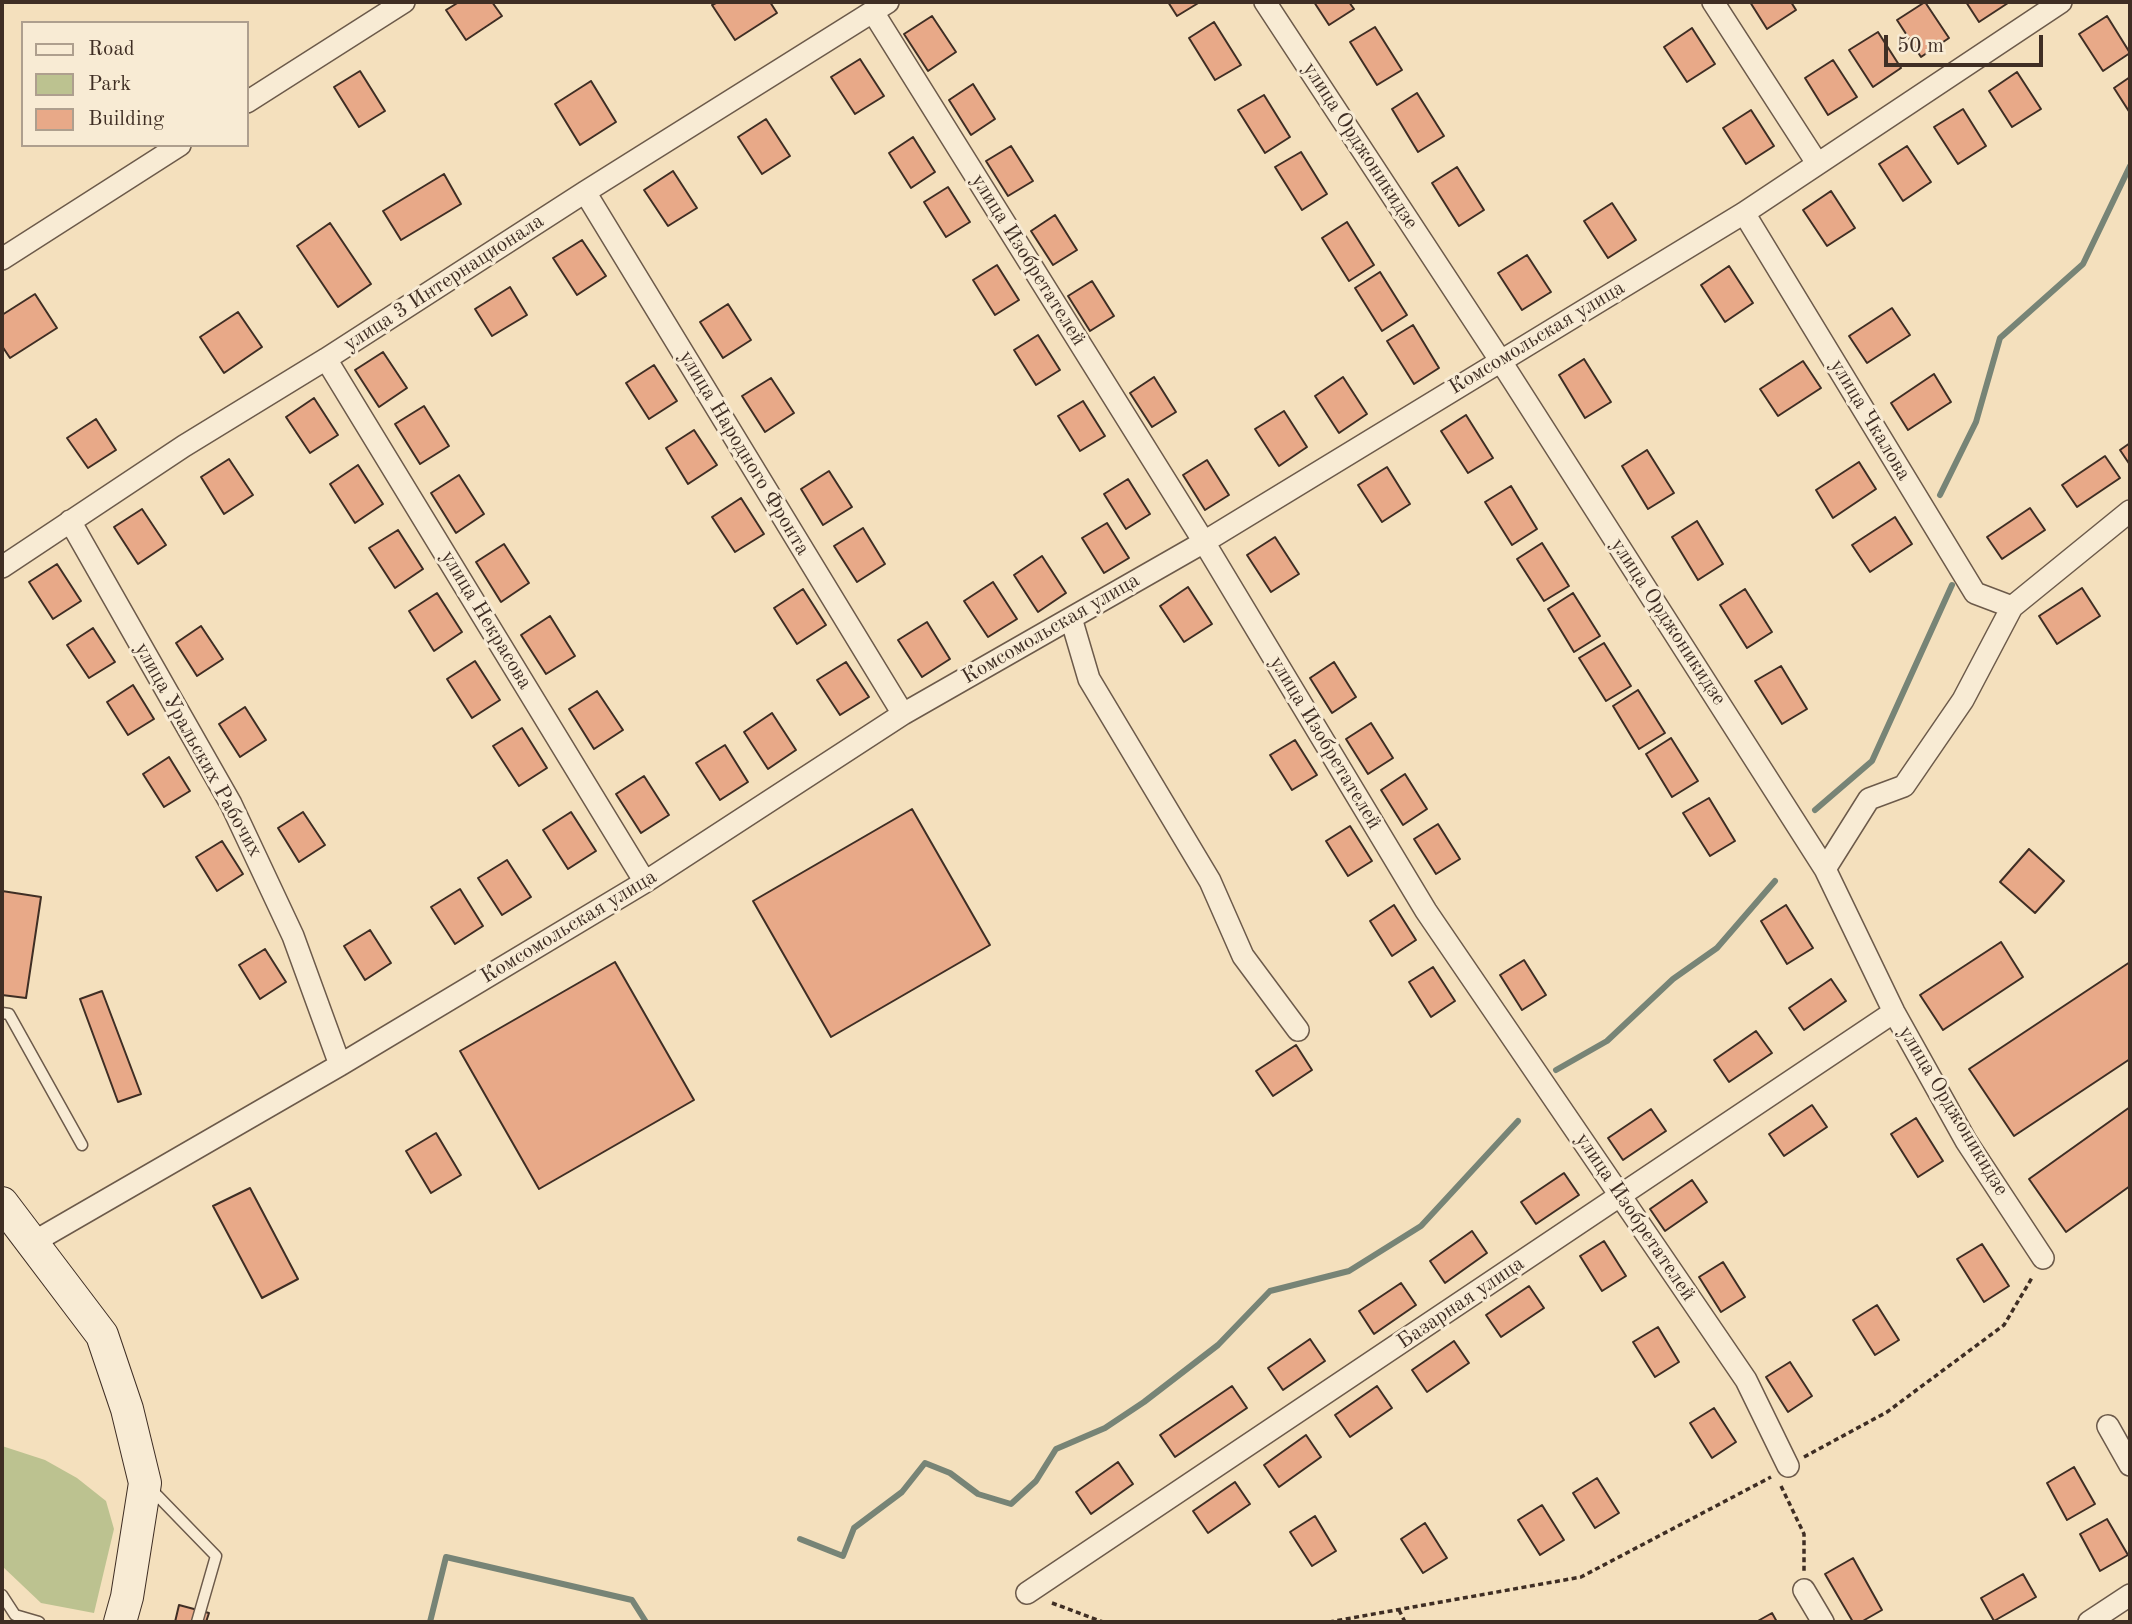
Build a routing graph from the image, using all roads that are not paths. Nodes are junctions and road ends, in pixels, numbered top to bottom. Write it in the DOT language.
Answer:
graph roads {
  1 [pos="404,2"];
  2 [pos="1265,2"];
  3 [pos="1713,2"];
  4 [pos="2062,2"];
  5 [pos="881,7"];
  6 [pos="248,101"];
  7 [pos="177,147"];
  8 [pos="1816,163"];
  9 [pos="585,192"];
  10 [pos="1744,213"];
  11 [pos="2,259"];
  12 [pos="326,359"];
  13 [pos="1500,360"];
  14 [pos="2130,511"];
  15 [pos="70,521"];
  16 [pos="1204,542"];
  17 [pos="2,567"];
  18 [pos="2012,607"];
  19 [pos="1071,618"];
  20 [pos="903,714"];
  21 [pos="1825,869"];
  22 [pos="645,882"];
  23 [pos="1894,1012"];
  24 [pos="2,1013"];
  25 [pos="1298,1030"];
  26 [pos="340,1066"];
  27 [pos="82,1146"];
  28 [pos="1620,1196"];
  29 [pos="2,1203"];
  30 [pos="32,1243"];
  31 [pos="2043,1258"];
  32 [pos="2108,1426"];
  33 [pos="2130,1465"];
  34 [pos="1782,1470"];
  35 [pos="145,1483"];
  36 [pos="1804,1590"];
  37 [pos="1027,1593"];
  38 [pos="2,1595"];
  39 [pos="2130,1595"];
  40 [pos="15,1615"];
  41 [pos="4,1622"];
  42 [pos="39,1622"];
  43 [pos="120,1622"];
  44 [pos="197,1622"];
  45 [pos="1823,1622"];
  46 [pos="2089,1622"];
  1 -- 6 [label="street"];
  2 -- 13 [label="street, улица Орджоникидзе"];
  3 -- 8 [label="street"];
  4 -- 8 [label="street, Комсомольская улица"];
  5 -- 9 [label="street, улица 3 Интернационала"];
  5 -- 16 [label="street, улица Изобретателей"];
  7 -- 11 [label="street"];
  8 -- 10 [label="street, Комсомольская улица"];
  9 -- 12 [label="street, улица 3 Интернационала"];
  9 -- 20 [label="street, улица Народного Фронта"];
  10 -- 13 [label="street, Комсомольская улица"];
  10 -- 18 [label="street, улица Чкалова"];
  12 -- 15 [label="street, улица 3 Интернационала"];
  12 -- 22 [label="street, улица Некрасова"];
  13 -- 16 [label="street, Комсомольская улица"];
  13 -- 21 [label="street, улица Орджоникидзе"];
  14 -- 18 [label="street"];
  15 -- 17 [label="street, улица 3 Интернационала"];
  15 -- 26 [label="street, улица Уральских Рабочих"];
  16 -- 19 [label="street, Комсомольская улица"];
  16 -- 28 [label="street, улица Изобретателей"];
  18 -- 21 [label="street"];
  19 -- 20 [label="street, Комсомольская улица"];
  19 -- 25 [label="street"];
  20 -- 22 [label="street, Комсомольская улица"];
  21 -- 23 [label="street, улица Орджоникидзе"];
  22 -- 26 [label="street, Комсомольская улица"];
  23 -- 28 [label="street, Базарная улица"];
  23 -- 31 [label="street, улица Орджоникидзе"];
  24 -- 27 [label="lane"];
  26 -- 30 [label="street, Комсомольская улица"];
  28 -- 34 [label="street, улица Изобретателей"];
  28 -- 37 [label="street, Базарная улица"];
  29 -- 30 [label="main road"];
  30 -- 35 [label="main road"];
  32 -- 33 [label="street"];
  35 -- 43 [label="main road"];
  35 -- 44 [label="lane"];
  36 -- 45 [label="street"];
  38 -- 40 [label="lane"];
  39 -- 46 [label="street"];
  40 -- 41 [label="lane"];
  40 -- 42 [label="lane"];
}
